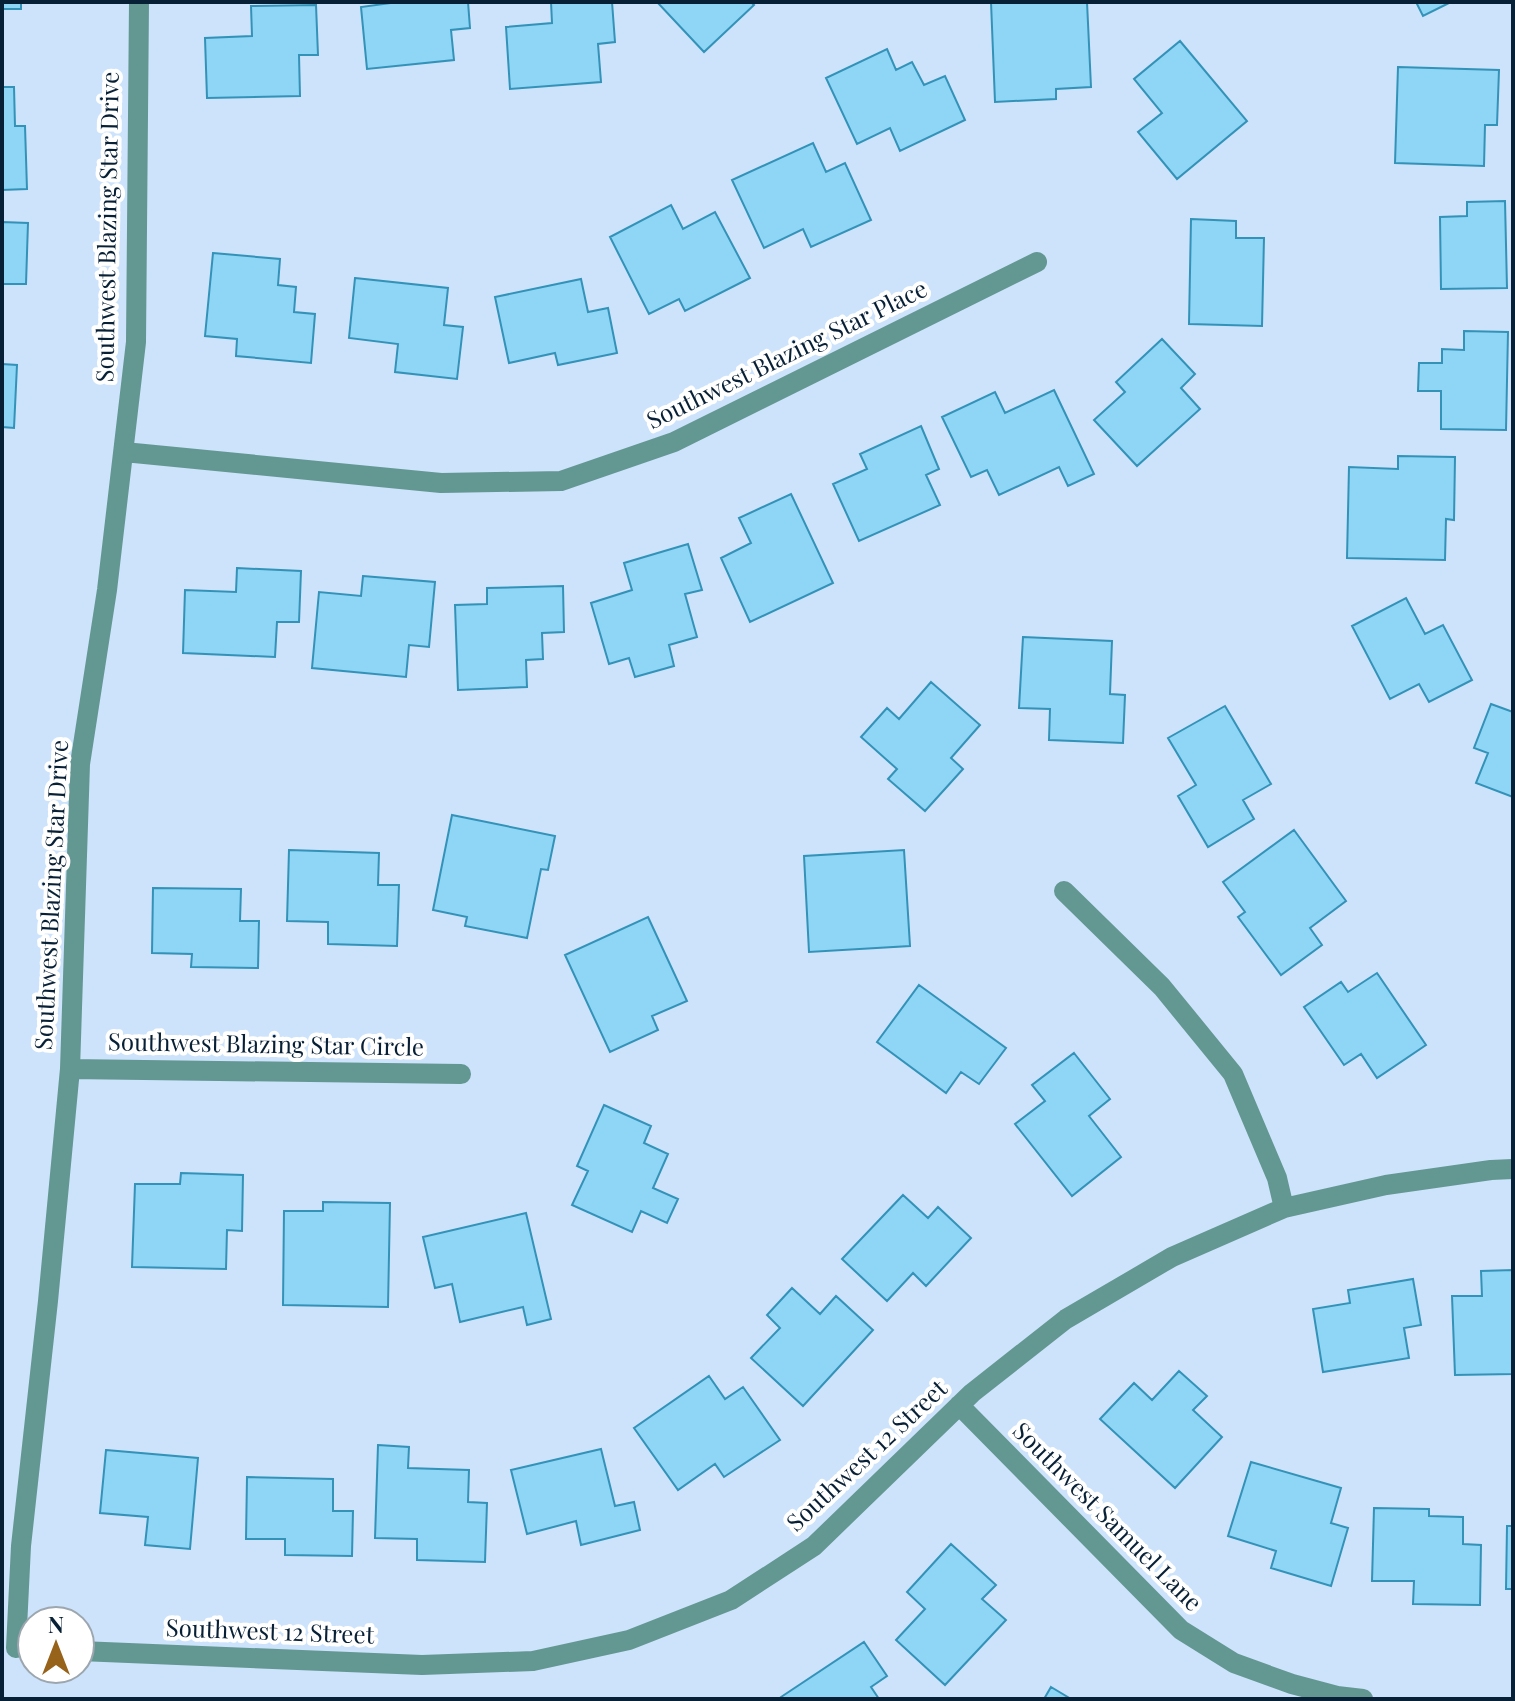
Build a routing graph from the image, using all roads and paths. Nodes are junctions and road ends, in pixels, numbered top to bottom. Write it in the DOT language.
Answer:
graph roads {
  1 [pos="139,2"];
  2 [pos="1037,262"];
  3 [pos="124,452"];
  4 [pos="1064,891"];
  5 [pos="70,1069"];
  6 [pos="461,1074"];
  7 [pos="1513,1169"];
  8 [pos="1284,1208"];
  9 [pos="959,1405"];
  10 [pos="19,1605"];
  11 [pos="96,1652"];
  12 [pos="1363,1699"];
  1 -- 3 [label="street, Southwest Blazing Star Drive"];
  2 -- 3 [label="street, Southwest Blazing Star Place"];
  3 -- 5 [label="street, Southwest Blazing Star Drive"];
  4 -- 8 [label="street"];
  5 -- 6 [label="street, Southwest Blazing Star Circle"];
  5 -- 10 [label="street, Southwest Blazing Star Drive"];
  7 -- 8 [label="street, Southwest 12 Street"];
  8 -- 9 [label="street, Southwest 12 Street"];
  9 -- 11 [label="street, Southwest 12 Street"];
  9 -- 12 [label="street, Southwest Samuel Lane"];
}
